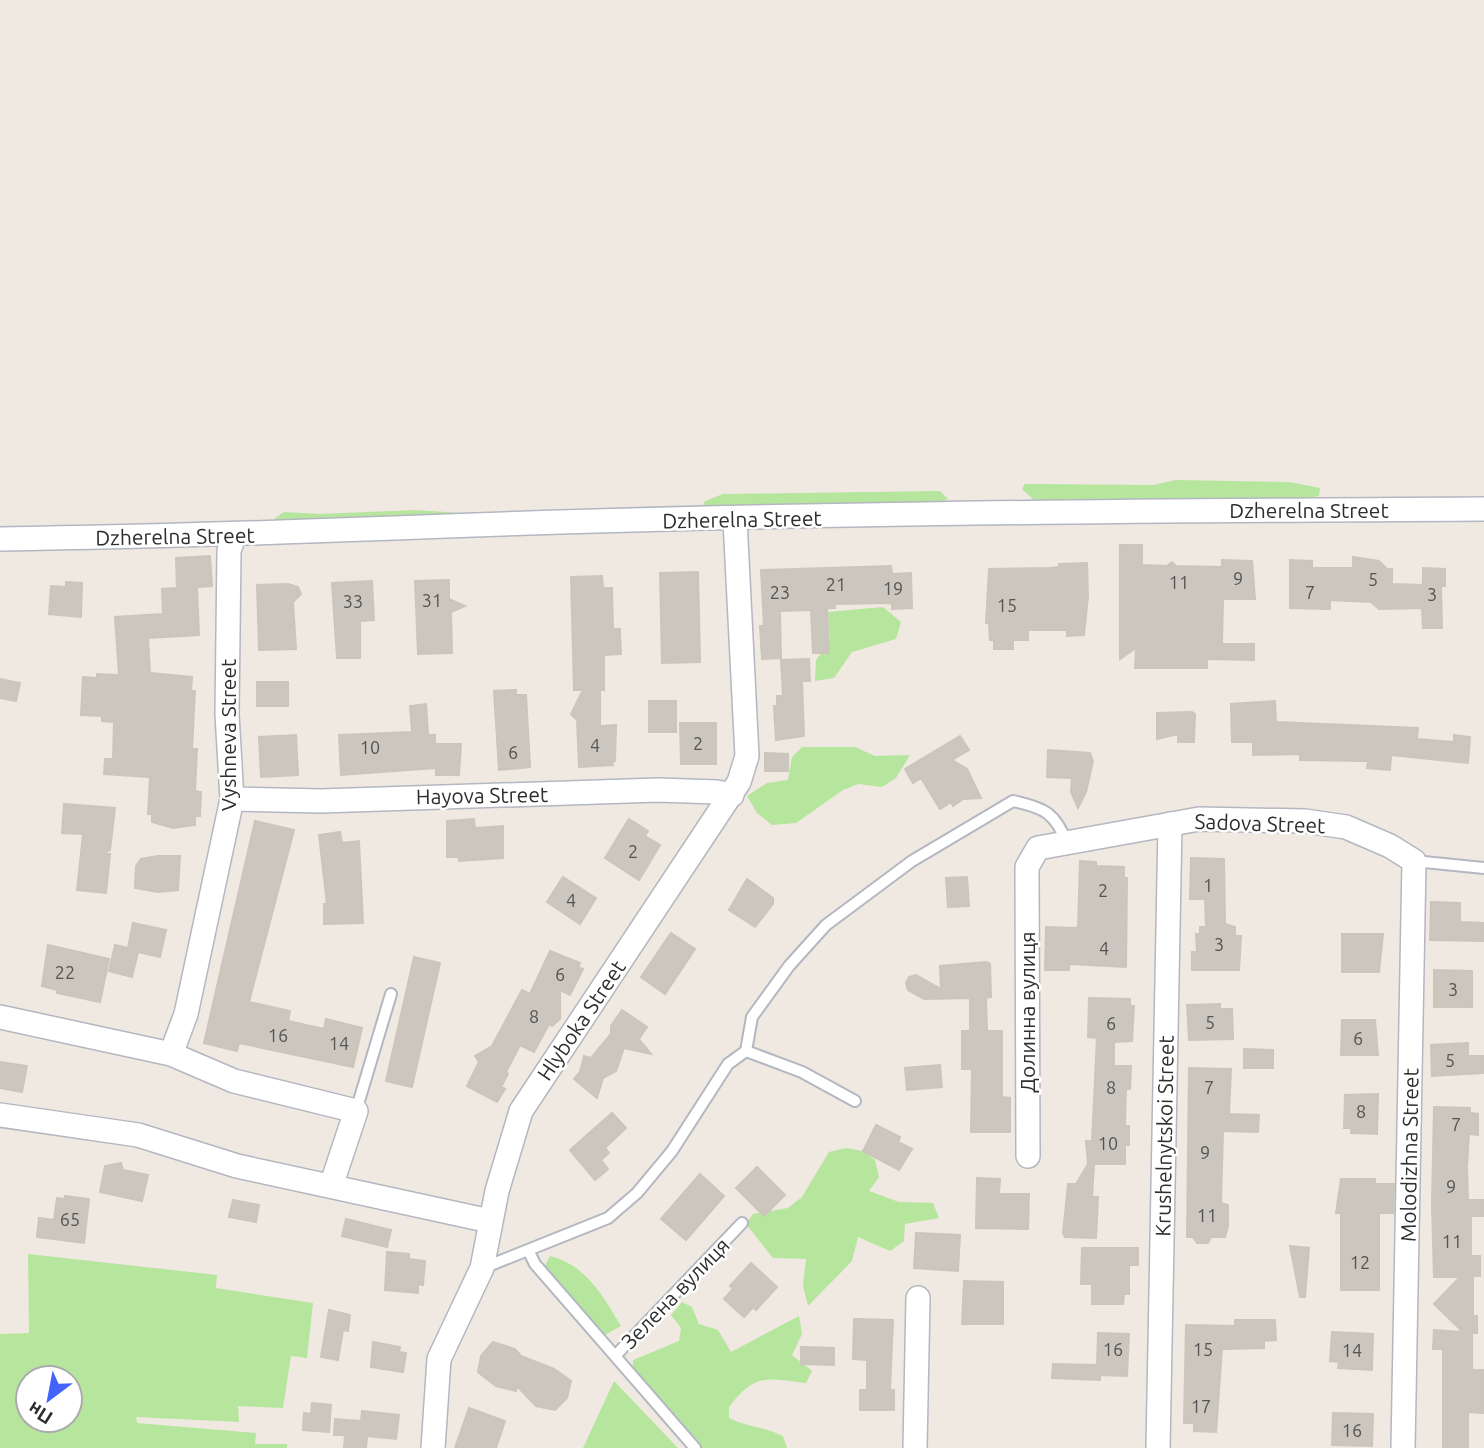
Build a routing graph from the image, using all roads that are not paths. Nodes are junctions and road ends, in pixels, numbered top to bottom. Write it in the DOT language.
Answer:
graph roads {
  1 [pos="1484,509"];
  2 [pos="735,520"];
  3 [pos="234,536"];
  4 [pos="0,539"];
  5 [pos="732,795"];
  6 [pos="232,799"];
  7 [pos="1170,824"];
  8 [pos="1067,843"];
  9 [pos="1414,861"];
  10 [pos="1027,867"];
  11 [pos="1484,868"];
  12 [pos="391,994"];
  13 [pos="0,1017"];
  14 [pos="746,1051"];
  15 [pos="172,1054"];
  16 [pos="855,1101"];
  17 [pos="356,1111"];
  18 [pos="0,1115"];
  19 [pos="1028,1156"];
  20 [pos="331,1186"];
  21 [pos="490,1221"];
  22 [pos="741,1223"];
  23 [pos="529,1252"];
  24 [pos="482,1268"];
  25 [pos="918,1298"];
  26 [pos="615,1356"];
  27 [pos="433,1448"];
  28 [pos="695,1448"];
  29 [pos="915,1448"];
  30 [pos="1158,1448"];
  31 [pos="1403,1448"];
  1 -- 2 [label="street, Dzherelna Street"];
  2 -- 3 [label="street, Dzherelna Street"];
  2 -- 5 [label="street, Hlyboka Street"];
  3 -- 4 [label="street, Dzherelna Street"];
  3 -- 6 [label="street, Vyshneva Street"];
  5 -- 6 [label="street, Hayova Street"];
  5 -- 21 [label="street, Hlyboka Street"];
  6 -- 15 [label="street, Vyshneva Street"];
  7 -- 8 [label="street, Sadova Street"];
  7 -- 9 [label="street, Sadova Street"];
  7 -- 30 [label="street, Krushelnytskoi Street"];
  8 -- 10 [label="street, Sadova Street"];
  8 -- 14 [label="lane"];
  9 -- 11 [label="lane"];
  9 -- 31 [label="street, Molodizhna Street"];
  10 -- 19 [label="street, Долинна вулиця"];
  12 -- 17 [label="lane"];
  13 -- 15 [label="street"];
  14 -- 16 [label="lane"];
  14 -- 23 [label="lane"];
  15 -- 17 [label="street"];
  17 -- 20 [label="street"];
  18 -- 20 [label="street"];
  20 -- 21 [label="street"];
  21 -- 24 [label="street, Hlyboka Street"];
  22 -- 26 [label="lane, Зелена вулиця"];
  23 -- 24 [label="lane"];
  23 -- 26 [label="lane, Зелена вулиця"];
  24 -- 27 [label="street, Hlyboka Street"];
  25 -- 29 [label="street"];
  26 -- 28 [label="lane"];
}
